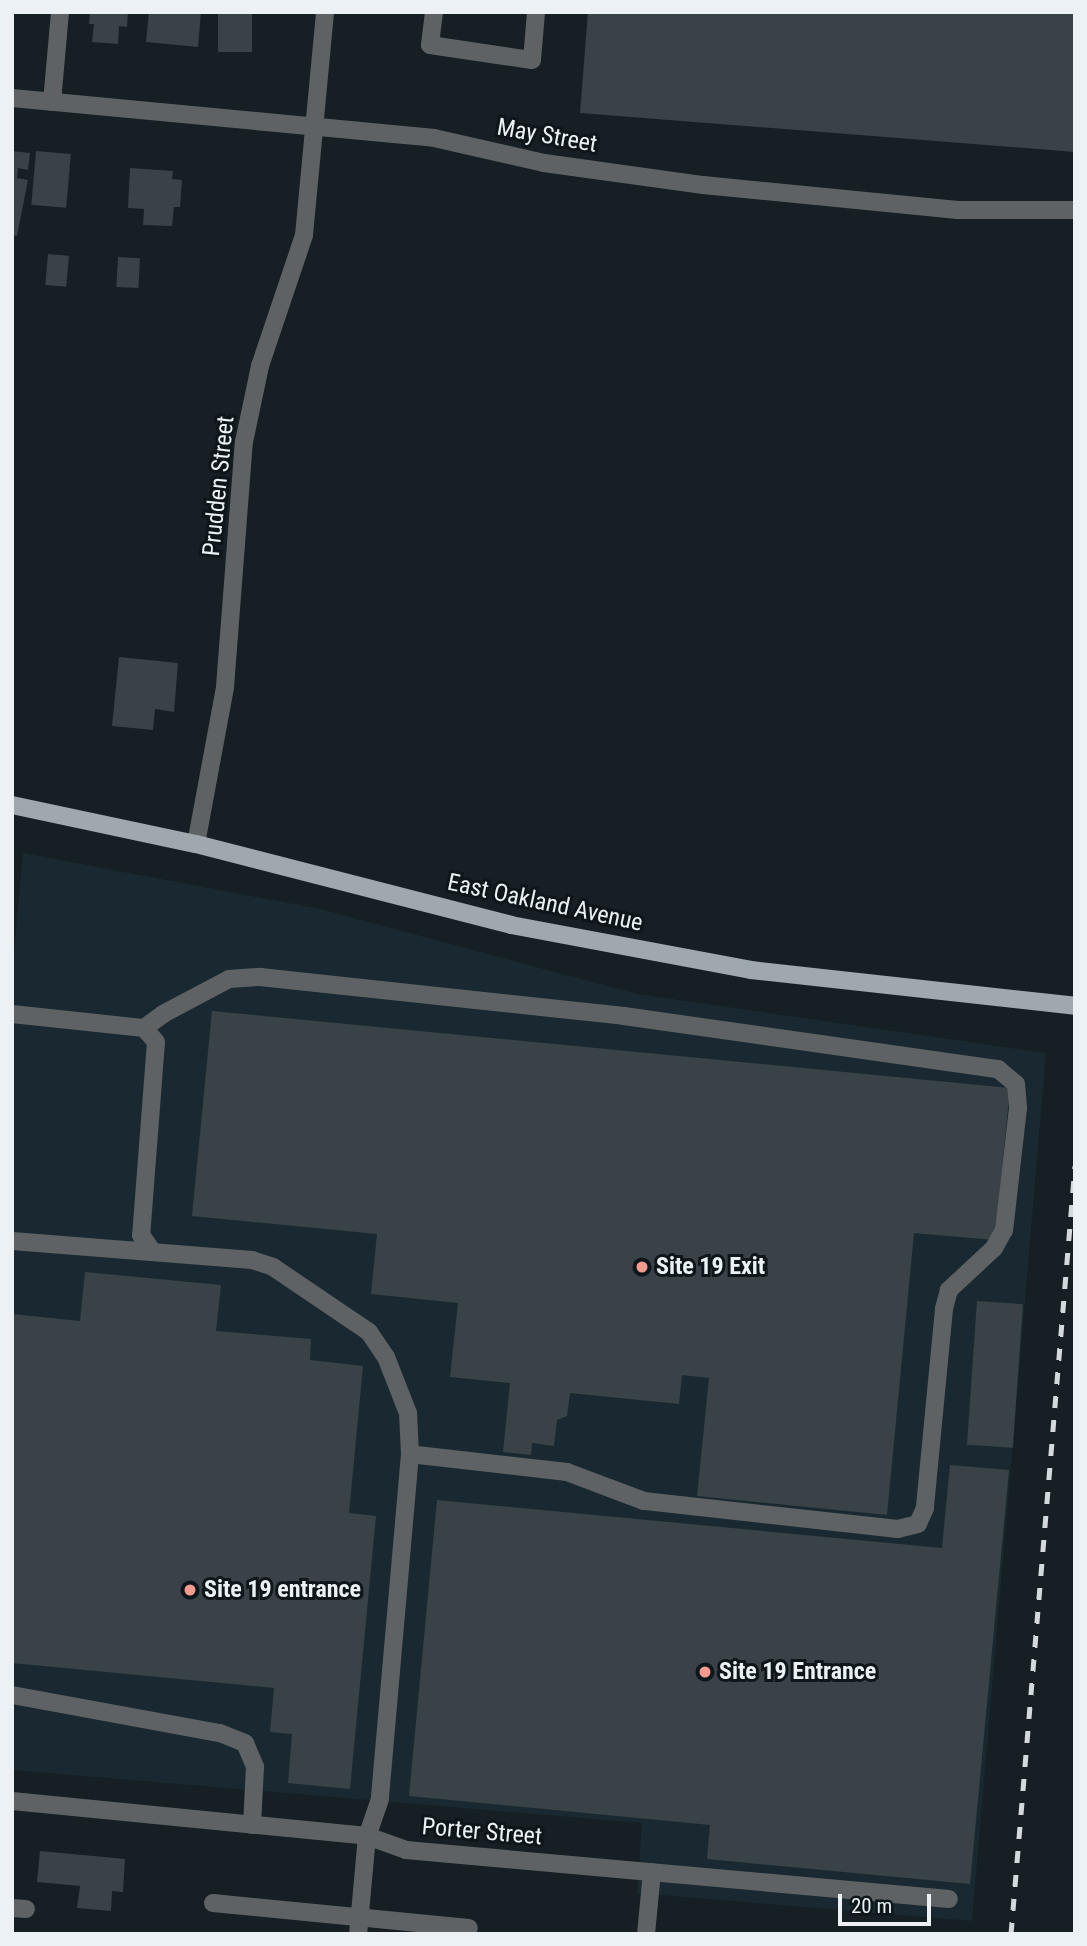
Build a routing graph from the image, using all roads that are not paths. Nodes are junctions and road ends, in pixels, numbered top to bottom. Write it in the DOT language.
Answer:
graph roads {
  1 [pos="60,12"];
  2 [pos="325,12"];
  3 [pos="434,12"];
  4 [pos="536,12"];
  5 [pos="12,98"];
  6 [pos="52,102"];
  7 [pos="314,128"];
  8 [pos="1075,210"];
  9 [pos="12,805"];
  10 [pos="195,844"];
  11 [pos="1075,1006"];
  12 [pos="12,1014"];
  13 [pos="144,1028"];
  14 [pos="12,1241"];
  15 [pos="152,1251"];
  16 [pos="410,1454"];
  17 [pos="12,1695"];
  18 [pos="12,1801"];
  19 [pos="252,1825"];
  20 [pos="367,1836"];
  21 [pos="652,1872"];
  22 [pos="949,1899"];
  23 [pos="214,1903"];
  24 [pos="358,1926"];
  25 [pos="469,1928"];
  26 [pos="646,1934"];
  1 -- 6 [label="street"];
  2 -- 7 [label="street, Prudden Street"];
  3 -- 4 [label="street"];
  5 -- 6 [label="street, May Street"];
  6 -- 7 [label="street, May Street"];
  7 -- 8 [label="street, May Street"];
  7 -- 10 [label="street, Prudden Street"];
  9 -- 10 [label="main road, East Oakland Avenue"];
  10 -- 11 [label="main road, East Oakland Avenue"];
  12 -- 13 [label="street"];
  13 -- 15 [label="street"];
  13 -- 16 [label="street"];
  14 -- 15 [label="street"];
  15 -- 16 [label="street"];
  16 -- 20 [label="street"];
  17 -- 19 [label="street"];
  18 -- 19 [label="street, Porter Street"];
  19 -- 20 [label="street, Porter Street"];
  20 -- 21 [label="street, Porter Street"];
  20 -- 24 [label="street"];
  21 -- 22 [label="street, Porter Street"];
  21 -- 26 [label="street"];
  23 -- 24 [label="street"];
  24 -- 25 [label="street"];
}
